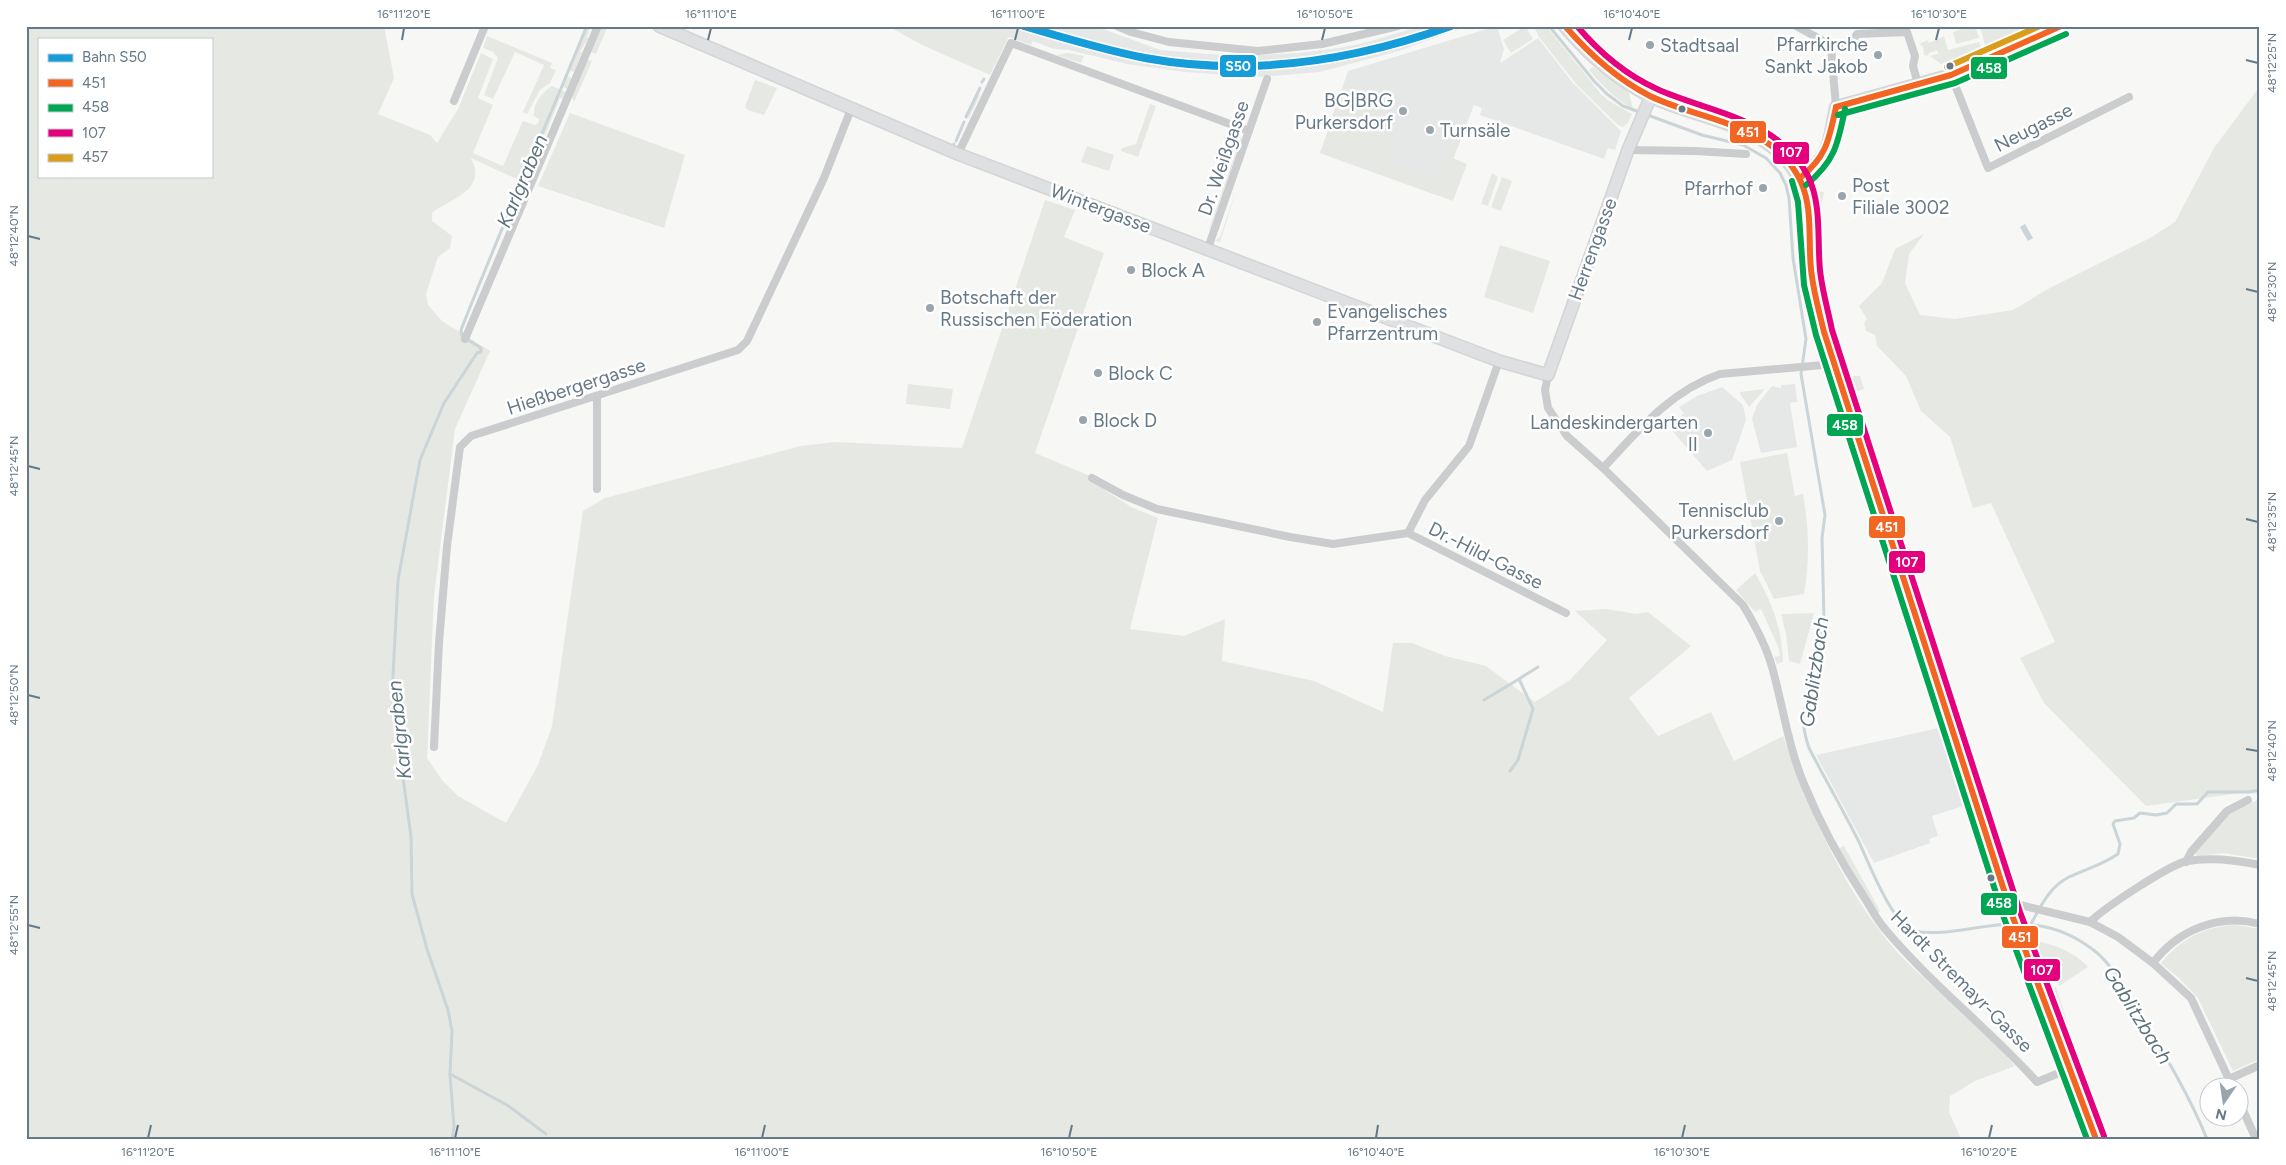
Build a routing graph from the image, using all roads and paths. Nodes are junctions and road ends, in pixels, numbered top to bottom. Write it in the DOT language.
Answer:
graph roads {
  1 [pos="485,26"];
  2 [pos="598,26"];
  3 [pos="659,26"];
  4 [pos="1117,26"];
  5 [pos="1398,26"];
  6 [pos="1565,26"];
  7 [pos="2027,26"];
  8 [pos="2062,26"];
  9 [pos="1801,27"];
  10 [pos="2032,41"];
  11 [pos="1832,47"];
  12 [pos="1951,75"];
  13 [pos="1267,79"];
  14 [pos="1918,84"];
  15 [pos="1651,96"];
  16 [pos="2129,97"];
  17 [pos="454,101"];
  18 [pos="1836,107"];
  19 [pos="851,110"];
  20 [pos="1249,132"];
  21 [pos="1628,150"];
  22 [pos="958,154"];
  23 [pos="1746,154"];
  24 [pos="1800,178"];
  25 [pos="1208,248"];
  26 [pos="465,339"];
  27 [pos="1499,361"];
  28 [pos="1834,364"];
  29 [pos="1548,376"];
  30 [pos="597,396"];
  31 [pos="1603,468"];
  32 [pos="1092,478"];
  33 [pos="597,489"];
  34 [pos="1408,534"];
  35 [pos="1566,613"];
  36 [pos="434,747"];
  37 [pos="2248,800"];
  38 [pos="2186,862"];
  39 [pos="2260,865"];
  40 [pos="2008,902"];
  41 [pos="2090,922"];
  42 [pos="2260,924"];
  43 [pos="2153,963"];
  44 [pos="2260,1065"];
  45 [pos="2070,1069"];
  46 [pos="2229,1078"];
  47 [pos="2231,1078"];
  48 [pos="2248,1121"];
  49 [pos="2096,1139"];
  50 [pos="2256,1139"];
  1 -- 17 [label="street"];
  2 -- 26 [label="street"];
  3 -- 19 [label="street, Wintergasse"];
  4 -- 5 [label="street"];
  6 -- 15 [label="main road"];
  7 -- 10 [label="street"];
  8 -- 10 [label="street"];
  9 -- 11 [label="street"];
  10 -- 12 [label="street"];
  11 -- 14 [label="street"];
  11 -- 18 [label="street"];
  12 -- 14 [label="street"];
  12 -- 16 [label="street, Neugasse"];
  13 -- 20 [label="street, Dr. Weißgasse"];
  14 -- 18 [label="street"];
  15 -- 21 [label="street, Herrengasse"];
  15 -- 24 [label="main road"];
  18 -- 24 [label="street"];
  19 -- 22 [label="street, Wintergasse"];
  19 -- 30 [label="street, Hießbergergasse"];
  20 -- 22 [label="street"];
  20 -- 25 [label="street, Dr. Weißgasse"];
  21 -- 23 [label="street"];
  21 -- 29 [label="street, Herrengasse"];
  22 -- 25 [label="street, Wintergasse"];
  24 -- 28 [label="main road"];
  25 -- 27 [label="street, Wintergasse"];
  27 -- 29 [label="street, Wintergasse"];
  27 -- 34 [label="street, Dr.-Hild-Gasse"];
  28 -- 31 [label="street"];
  28 -- 40 [label="main road"];
  29 -- 31 [label="street, Hardt Stremayr-Gasse"];
  30 -- 33 [label="street"];
  30 -- 36 [label="street, Hießbergergasse"];
  31 -- 45 [label="street, Hardt Stremayr-Gasse"];
  32 -- 34 [label="street"];
  34 -- 35 [label="street, Dr.-Hild-Gasse"];
  37 -- 38 [label="street"];
  38 -- 39 [label="street"];
  38 -- 41 [label="street"];
  40 -- 41 [label="street"];
  40 -- 45 [label="main road"];
  41 -- 43 [label="street"];
  42 -- 43 [label="street"];
  43 -- 46 [label="street"];
  44 -- 47 [label="street"];
  45 -- 49 [label="main road"];
  48 -- 50 [label="street"];
}
